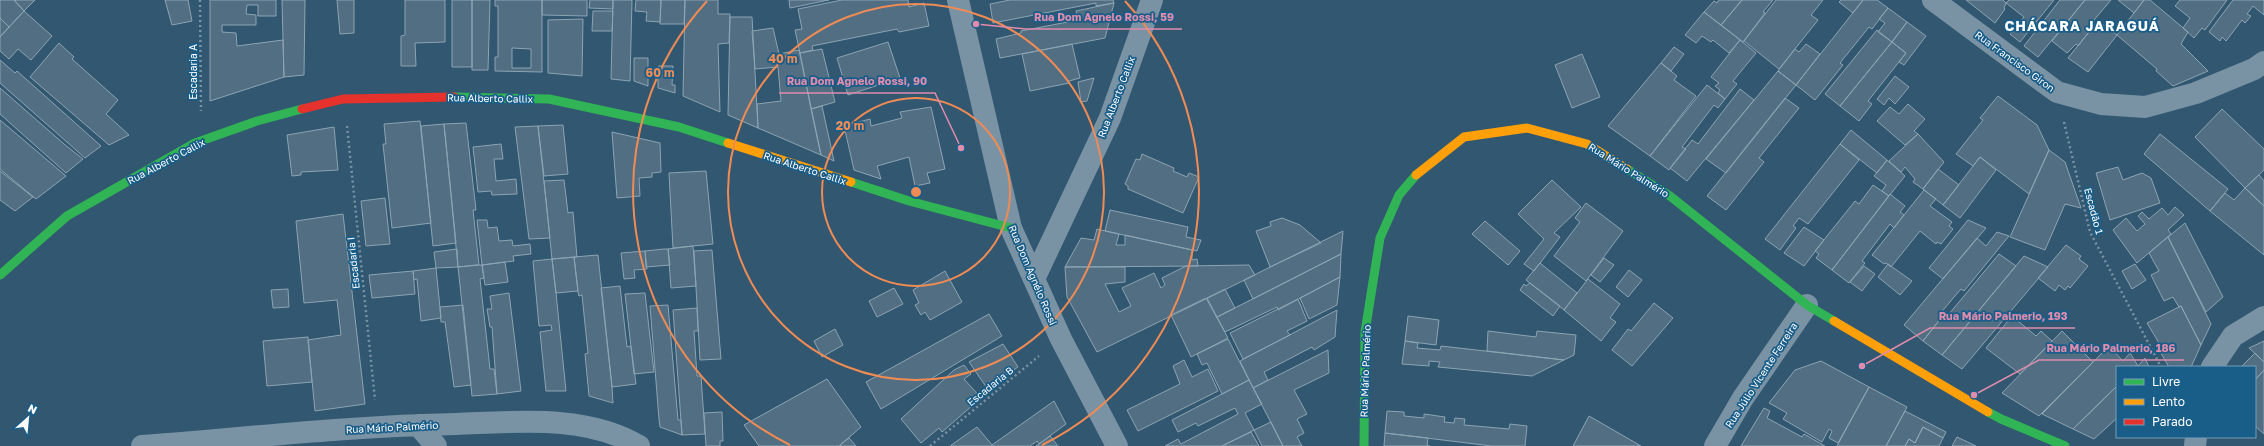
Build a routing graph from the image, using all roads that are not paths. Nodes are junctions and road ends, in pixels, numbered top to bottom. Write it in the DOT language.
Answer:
graph roads {
  1 [pos="958,0"];
  2 [pos="1152,0"];
  3 [pos="1932,0"];
  4 [pos="2264,62"];
  5 [pos="1011,228"];
  6 [pos="0,276"];
  7 [pos="1034,279"];
  8 [pos="1807,306"];
  9 [pos="2264,317"];
  10 [pos="2213,366"];
  11 [pos="418,425"];
  12 [pos="142,446"];
  13 [pos="436,446"];
  14 [pos="639,446"];
  15 [pos="1117,446"];
  16 [pos="1364,446"];
  17 [pos="1715,446"];
  18 [pos="2065,446"];
  1 -- 5 [label="street, Rua Dom Agnélo Rossi"];
  2 -- 7 [label="street, Rua Alberto Callix"];
  3 -- 4 [label="street, Rua Francisco Giron"];
  5 -- 6 [label="street, Rua Alberto Callix"];
  5 -- 7 [label="street, Rua Dom Agnélo Rossi"];
  7 -- 15 [label="street, Rua Dom Agnélo Rossi"];
  8 -- 16 [label="street, Rua Mário Palmério"];
  8 -- 17 [label="street, Rua Júlio Vicente Ferreira"];
  8 -- 18 [label="street, Rua Mário Palmério"];
  9 -- 10 [label="street"];
  11 -- 12 [label="street, Rua Mário Palmério"];
  11 -- 13 [label="street"];
  11 -- 14 [label="street, Rua Mário Palmério"];
}
